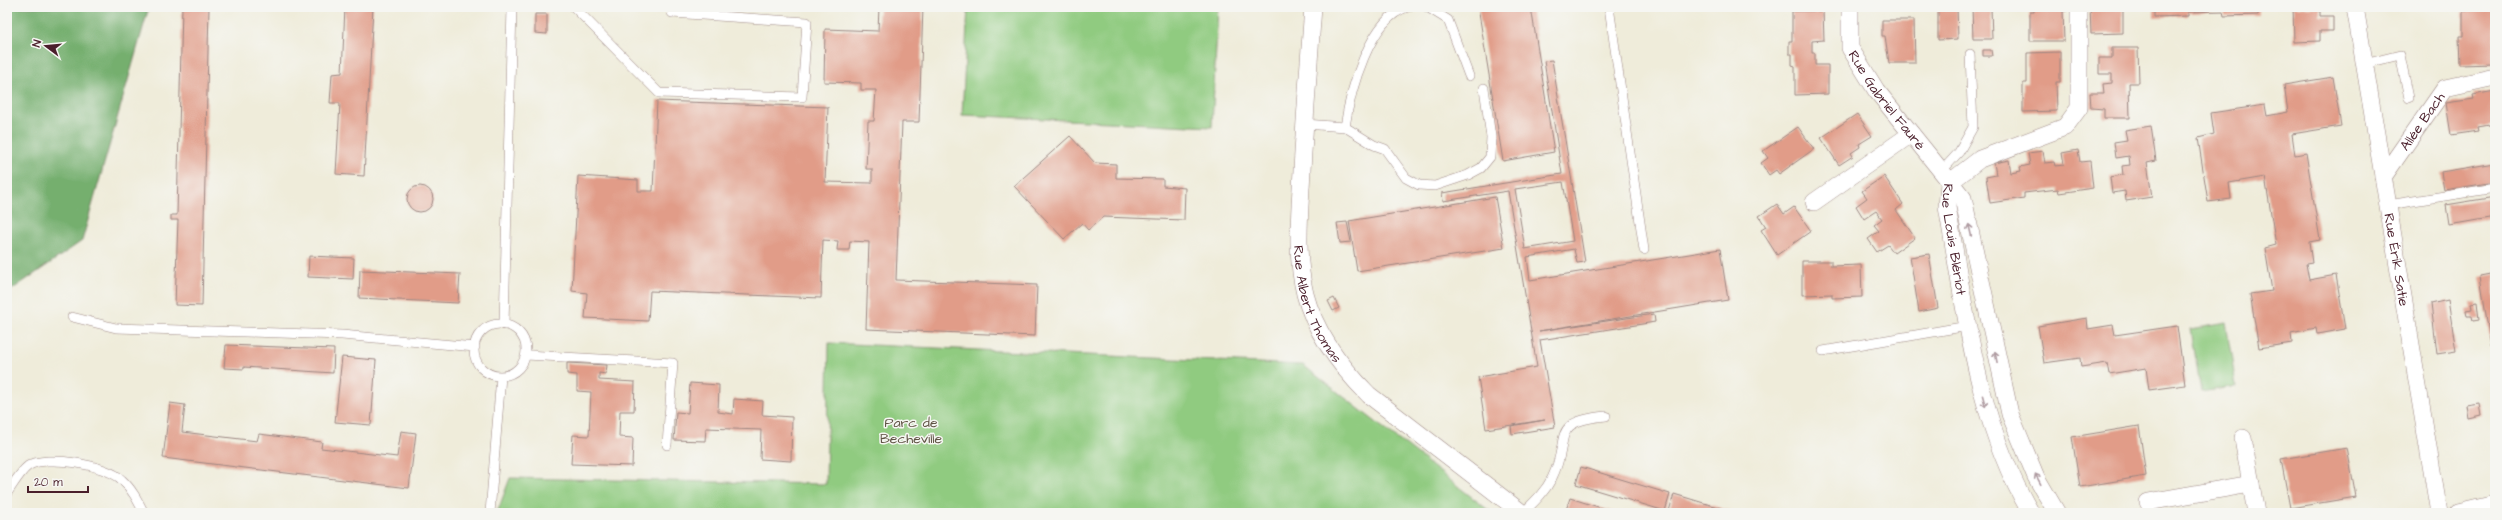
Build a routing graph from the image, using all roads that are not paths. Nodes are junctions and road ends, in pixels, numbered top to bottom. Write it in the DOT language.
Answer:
graph roads {
  1 [pos="512,7"];
  2 [pos="574,7"];
  3 [pos="1313,7"];
  4 [pos="1408,7"];
  5 [pos="1428,7"];
  6 [pos="1609,7"];
  7 [pos="1850,7"];
  8 [pos="2079,7"];
  9 [pos="2355,7"];
  10 [pos="672,13"];
  11 [pos="1970,54"];
  12 [pos="2364,64"];
  13 [pos="1469,76"];
  14 [pos="2495,77"];
  15 [pos="1484,88"];
  16 [pos="2409,98"];
  17 [pos="1305,124"];
  18 [pos="1346,127"];
  19 [pos="1911,134"];
  20 [pos="1945,178"];
  21 [pos="2383,178"];
  22 [pos="2495,188"];
  23 [pos="1814,202"];
  24 [pos="2388,205"];
  25 [pos="1644,250"];
  26 [pos="72,317"];
  27 [pos="504,324"];
  28 [pos="1968,326"];
  29 [pos="474,347"];
  30 [pos="1822,351"];
  31 [pos="526,355"];
  32 [pos="501,376"];
  33 [pos="1606,416"];
  34 [pos="2243,438"];
  35 [pos="667,446"];
  36 [pos="2251,484"];
  37 [pos="7,493"];
  38 [pos="2148,502"];
  39 [pos="2495,504"];
  40 [pos="144,513"];
  41 [pos="490,513"];
  42 [pos="1522,513"];
  43 [pos="2031,513"];
  44 [pos="2058,513"];
  45 [pos="2256,513"];
  46 [pos="2439,513"];
  47 [pos="2458,513"];
  1 -- 27 [label="lane"];
  2 -- 10 [label="lane"];
  3 -- 17 [label="street, Rue Albert Thomas"];
  4 -- 18 [label="lane"];
  5 -- 13 [label="lane"];
  6 -- 25 [label="lane"];
  7 -- 19 [label="street, Rue Gabriel Fauré"];
  8 -- 20 [label="street"];
  9 -- 12 [label="street, Rue Érik Satie"];
  11 -- 20 [label="lane"];
  12 -- 16 [label="lane"];
  12 -- 21 [label="street, Rue Érik Satie"];
  14 -- 21 [label="street, Allée Bach"];
  15 -- 18 [label="lane"];
  17 -- 18 [label="lane"];
  17 -- 42 [label="street, Rue Albert Thomas"];
  19 -- 20 [label="street, Rue Gabriel Fauré"];
  19 -- 23 [label="street"];
  20 -- 28 [label="street, Rue Louis Blériot"];
  44 -- 20 [label="street, Rue Louis Blériot, one-way"];
  21 -- 24 [label="street, Rue Érik Satie"];
  22 -- 24 [label="lane"];
  24 -- 46 [label="street, Rue Érik Satie"];
  26 -- 29 [label="lane"];
  27 -- 29 [label="lane"];
  27 -- 31 [label="lane"];
  28 -- 30 [label="lane"];
  28 -- 43 [label="street, Rue Louis Blériot, one-way"];
  29 -- 32 [label="lane"];
  31 -- 32 [label="lane"];
  31 -- 35 [label="lane"];
  32 -- 41 [label="lane"];
  33 -- 42 [label="lane"];
  34 -- 36 [label="street"];
  36 -- 38 [label="street"];
  36 -- 45 [label="street"];
  37 -- 40 [label="lane"];
  39 -- 47 [label="street"];
}
